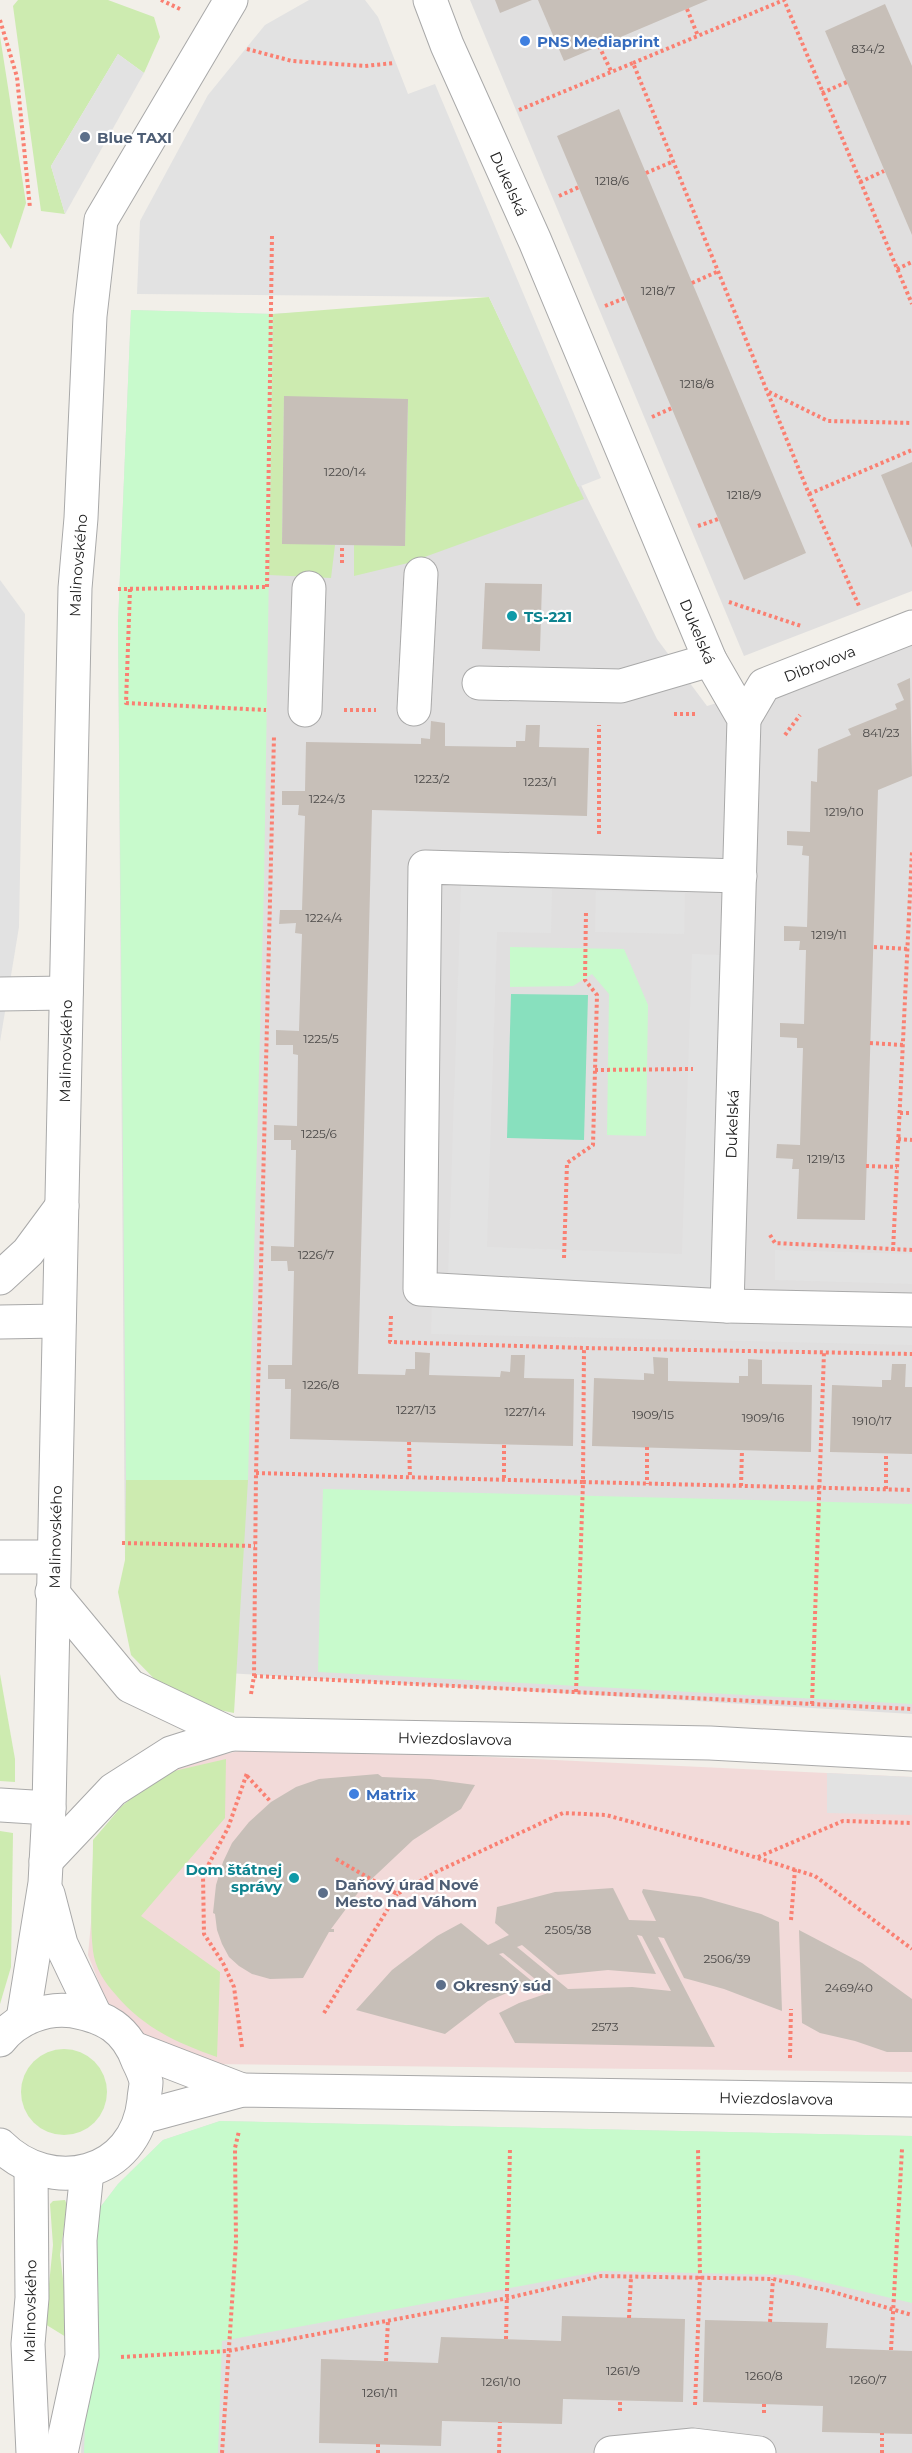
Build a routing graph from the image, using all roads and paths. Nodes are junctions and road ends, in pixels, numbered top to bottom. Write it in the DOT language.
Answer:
graph roads {
  1 [pos="161,0"];
  2 [pos="231,0"];
  3 [pos="430,0"];
  4 [pos="784,0"];
  5 [pos="173,2"];
  6 [pos="687,9"];
  7 [pos="181,10"];
  8 [pos="0,20"];
  9 [pos="698,36"];
  10 [pos="599,46"];
  11 [pos="243,48"];
  12 [pos="394,63"];
  13 [pos="633,63"];
  14 [pos="610,71"];
  15 [pos="847,82"];
  16 [pos="822,93"];
  17 [pos="510,114"];
  18 [pos="675,161"];
  19 [pos="884,171"];
  20 [pos="646,173"];
  21 [pos="860,182"];
  22 [pos="579,187"];
  23 [pos="558,197"];
  24 [pos="30,208"];
  25 [pos="272,236"];
  26 [pos="912,262"];
  27 [pos="897,269"];
  28 [pos="719,272"];
  29 [pos="692,283"];
  30 [pos="625,298"];
  31 [pos="912,304"];
  32 [pos="604,307"];
  33 [pos="768,392"];
  34 [pos="672,408"];
  35 [pos="651,418"];
  36 [pos="912,423"];
  37 [pos="912,450"];
  38 [pos="809,494"];
  39 [pos="718,519"];
  40 [pos="697,527"];
  41 [pos="421,574"];
  42 [pos="309,588"];
  43 [pos="118,589"];
  44 [pos="130,589"];
  45 [pos="860,609"];
  46 [pos="912,627"];
  47 [pos="710,660"];
  48 [pos="479,683"];
  49 [pos="414,709"];
  50 [pos="290,710"];
  51 [pos="668,714"];
  52 [pos="702,714"];
  53 [pos="599,715"];
  54 [pos="800,715"];
  55 [pos="744,718"];
  56 [pos="782,739"];
  57 [pos="599,839"];
  58 [pos="912,852"];
  59 [pos="740,876"];
  60 [pos="586,910"];
  61 [pos="874,947"];
  62 [pos="908,949"];
  63 [pos="66,993"];
  64 [pos="0,994"];
  65 [pos="870,1043"];
  66 [pos="903,1046"];
  67 [pos="595,1070"];
  68 [pos="734,1070"];
  69 [pos="900,1113"];
  70 [pos="912,1113"];
  71 [pos="898,1139"];
  72 [pos="912,1140"];
  73 [pos="866,1166"];
  74 [pos="897,1167"];
  75 [pos="62,1206"];
  76 [pos="766,1228"];
  77 [pos="912,1250"];
  78 [pos="893,1251"];
  79 [pos="0,1278"];
  80 [pos="564,1297"];
  81 [pos="727,1306"];
  82 [pos="391,1307"];
  83 [pos="912,1310"];
  84 [pos="59,1321"];
  85 [pos="0,1322"];
  86 [pos="584,1348"];
  87 [pos="824,1352"];
  88 [pos="912,1354"];
  89 [pos="409,1442"];
  90 [pos="504,1445"];
  91 [pos="647,1447"];
  92 [pos="742,1450"];
  93 [pos="886,1453"];
  94 [pos="256,1473"];
  95 [pos="410,1478"];
  96 [pos="504,1480"];
  97 [pos="583,1482"];
  98 [pos="647,1484"];
  99 [pos="741,1486"];
  100 [pos="820,1487"];
  101 [pos="886,1489"];
  102 [pos="912,1490"];
  103 [pos="122,1543"];
  104 [pos="255,1546"];
  105 [pos="0,1557"];
  106 [pos="53,1557"];
  107 [pos="52,1592"];
  108 [pos="254,1676"];
  109 [pos="576,1692"];
  110 [pos="250,1703"];
  111 [pos="812,1704"];
  112 [pos="912,1709"];
  113 [pos="231,1734"];
  114 [pos="912,1754"];
  115 [pos="247,1766"];
  116 [pos="247,1776"];
  117 [pos="271,1802"];
  118 [pos="0,1805"];
  119 [pos="49,1808"];
  120 [pos="912,1822"];
  121 [pos="757,1858"];
  122 [pos="336,1859"];
  123 [pos="795,1869"];
  124 [pos="45,1872"];
  125 [pos="397,1894"];
  126 [pos="791,1920"];
  127 [pos="912,1949"];
  128 [pos="791,2009"];
  129 [pos="324,2013"];
  130 [pos="95,2015"];
  131 [pos="12,2029"];
  132 [pos="134,2048"];
  133 [pos="243,2051"];
  134 [pos="790,2062"];
  135 [pos="242,2090"];
  136 [pos="912,2100"];
  137 [pos="142,2117"];
  138 [pos="241,2124"];
  139 [pos="0,2145"];
  140 [pos="510,2148"];
  141 [pos="698,2148"];
  142 [pos="902,2149"];
  143 [pos="31,2168"];
  144 [pos="87,2171"];
  145 [pos="631,2277"];
  146 [pos="700,2278"];
  147 [pos="773,2279"];
  148 [pos="508,2298"];
  149 [pos="894,2311"];
  150 [pos="912,2315"];
  151 [pos="629,2318"];
  152 [pos="388,2320"];
  153 [pos="770,2322"];
  154 [pos="506,2339"];
  155 [pos="891,2350"];
  156 [pos="228,2351"];
  157 [pos="115,2357"];
  158 [pos="386,2361"];
  159 [pos="500,2422"];
  160 [pos="882,2433"];
  161 [pos="378,2444"];
  162 [pos="693,2445"];
  163 [pos="33,2453"];
  164 [pos="61,2453"];
  165 [pos="222,2453"];
  166 [pos="378,2453"];
  167 [pos="499,2453"];
  168 [pos="611,2453"];
  169 [pos="759,2453"];
  170 [pos="882,2453"];
  1 -- 5 [label="path"];
  2 -- 63 [label="street, Malinovského"];
  3 -- 47 [label="street, Dukelská"];
  4 -- 9 [label="path"];
  4 -- 16 [label="path"];
  5 -- 7 [label="path"];
  6 -- 9 [label="path"];
  8 -- 24 [label="path"];
  9 -- 13 [label="path"];
  10 -- 14 [label="path"];
  11 -- 12 [label="path"];
  13 -- 14 [label="path"];
  13 -- 18 [label="path"];
  14 -- 17 [label="path"];
  15 -- 16 [label="path"];
  16 -- 21 [label="path"];
  18 -- 20 [label="path"];
  18 -- 28 [label="path"];
  19 -- 21 [label="path"];
  21 -- 27 [label="path"];
  22 -- 23 [label="path"];
  25 -- 44 [label="path"];
  26 -- 27 [label="path"];
  27 -- 31 [label="path"];
  28 -- 29 [label="path"];
  28 -- 33 [label="path"];
  30 -- 32 [label="path"];
  33 -- 36 [label="path"];
  33 -- 38 [label="path"];
  34 -- 35 [label="path"];
  37 -- 38 [label="path"];
  38 -- 45 [label="path"];
  39 -- 40 [label="path"];
  41 -- 49 [label="street"];
  42 -- 50 [label="street"];
  43 -- 44 [label="path"];
  44 -- 50 [label="path"];
  46 -- 55 [label="street, Dibrovova"];
  47 -- 48 [label="street"];
  47 -- 55 [label="street, Dukelská"];
  49 -- 50 [label="path"];
  50 -- 94 [label="path"];
  51 -- 52 [label="path"];
  53 -- 57 [label="path"];
  54 -- 56 [label="path"];
  55 -- 59 [label="street, Dukelská"];
  58 -- 62 [label="path"];
  59 -- 68 [label="street, Dukelská"];
  59 -- 80 [label="street"];
  60 -- 67 [label="path"];
  61 -- 62 [label="path"];
  62 -- 66 [label="path"];
  63 -- 64 [label="street"];
  63 -- 75 [label="street, Malinovského"];
  65 -- 66 [label="path"];
  66 -- 69 [label="path"];
  67 -- 68 [label="path"];
  67 -- 80 [label="path"];
  68 -- 81 [label="street, Dukelská"];
  69 -- 70 [label="path"];
  69 -- 71 [label="path"];
  71 -- 72 [label="path"];
  71 -- 74 [label="path"];
  73 -- 74 [label="path"];
  74 -- 78 [label="path"];
  75 -- 79 [label="street"];
  75 -- 84 [label="street, Malinovského"];
  76 -- 78 [label="path"];
  77 -- 78 [label="path"];
  80 -- 81 [label="street"];
  81 -- 83 [label="street"];
  82 -- 86 [label="path"];
  84 -- 85 [label="street"];
  84 -- 106 [label="street, Malinovského"];
  86 -- 87 [label="path"];
  86 -- 97 [label="path"];
  87 -- 88 [label="path"];
  87 -- 100 [label="path"];
  89 -- 95 [label="path"];
  90 -- 96 [label="path"];
  91 -- 98 [label="path"];
  92 -- 99 [label="path"];
  93 -- 101 [label="path"];
  94 -- 95 [label="path"];
  94 -- 104 [label="path"];
  95 -- 96 [label="path"];
  96 -- 97 [label="path"];
  97 -- 98 [label="path"];
  97 -- 109 [label="path"];
  98 -- 99 [label="path"];
  99 -- 100 [label="path"];
  100 -- 101 [label="path"];
  100 -- 111 [label="path"];
  101 -- 102 [label="path"];
  103 -- 104 [label="path"];
  104 -- 108 [label="path"];
  105 -- 106 [label="street"];
  106 -- 107 [label="street, Malinovského"];
  107 -- 113 [label="street, Hviezdoslavova"];
  107 -- 119 [label="street, Malinovského"];
  108 -- 109 [label="path"];
  108 -- 110 [label="path"];
  109 -- 111 [label="path"];
  111 -- 112 [label="path"];
  113 -- 114 [label="street, Hviezdoslavova"];
  113 -- 124 [label="street"];
  115 -- 116 [label="path"];
  116 -- 117 [label="path"];
  116 -- 133 [label="path"];
  118 -- 119 [label="street"];
  119 -- 124 [label="street, Malinovského"];
  120 -- 121 [label="path"];
  121 -- 123 [label="path"];
  121 -- 125 [label="path"];
  122 -- 125 [label="path"];
  123 -- 126 [label="path"];
  123 -- 127 [label="path"];
  124 -- 130 [label="street, Malinovského"];
  124 -- 131 [label="street, Malinovského"];
  125 -- 129 [label="path"];
  128 -- 134 [label="path"];
  130 -- 131 [label="street"];
  130 -- 132 [label="street"];
  132 -- 135 [label="street, Hviezdoslavova"];
  132 -- 137 [label="street"];
  135 -- 136 [label="street, Hviezdoslavova"];
  135 -- 137 [label="street, Hviezdoslavova"];
  137 -- 144 [label="street"];
  138 -- 156 [label="path"];
  139 -- 143 [label="street"];
  140 -- 148 [label="path"];
  141 -- 146 [label="path"];
  142 -- 149 [label="path"];
  143 -- 144 [label="street"];
  143 -- 163 [label="street, Malinovského"];
  144 -- 164 [label="street"];
  145 -- 146 [label="path"];
  145 -- 148 [label="path"];
  145 -- 151 [label="path"];
  146 -- 147 [label="path"];
  146 -- 162 [label="path"];
  147 -- 149 [label="path"];
  147 -- 153 [label="path"];
  148 -- 152 [label="path"];
  148 -- 154 [label="path"];
  149 -- 150 [label="path"];
  149 -- 155 [label="path"];
  152 -- 156 [label="path"];
  152 -- 158 [label="path"];
  156 -- 157 [label="path"];
  156 -- 165 [label="path"];
  159 -- 167 [label="path"];
  160 -- 170 [label="path"];
  161 -- 166 [label="path"];
  162 -- 168 [label="street"];
  162 -- 169 [label="street"];
}
